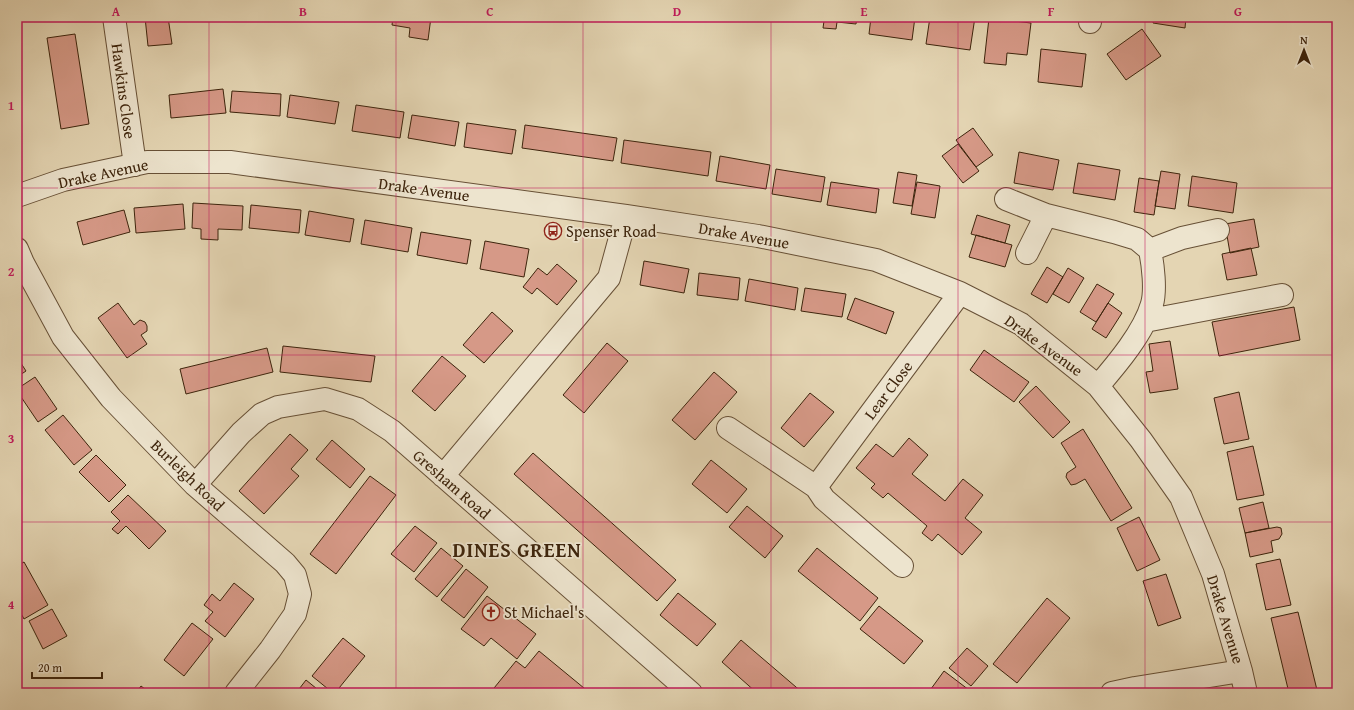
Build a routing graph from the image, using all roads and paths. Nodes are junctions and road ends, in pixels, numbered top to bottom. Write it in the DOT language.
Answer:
graph roads {
  1 [pos="114,17"];
  2 [pos="135,165"];
  3 [pos="17,196"];
  4 [pos="1006,199"];
  5 [pos="1046,215"];
  6 [pos="626,216"];
  7 [pos="1218,230"];
  8 [pos="17,249"];
  9 [pos="1150,250"];
  10 [pos="1027,253"];
  11 [pos="960,293"];
  12 [pos="1282,295"];
  13 [pos="1145,321"];
  14 [pos="1098,386"];
  15 [pos="728,428"];
  16 [pos="443,476"];
  17 [pos="195,485"];
  18 [pos="816,487"];
  19 [pos="902,566"];
  20 [pos="1241,671"];
  21 [pos="669,686"];
  22 [pos="236,693"];
  23 [pos="691,693"];
  24 [pos="1112,693"];
  25 [pos="1246,693"];
  1 -- 2 [label="street, Hawkins Close"];
  2 -- 3 [label="street, Drake Avenue"];
  2 -- 6 [label="street, Drake Avenue"];
  4 -- 5 [label="street"];
  5 -- 9 [label="street"];
  5 -- 10 [label="street"];
  6 -- 11 [label="street, Drake Avenue"];
  6 -- 16 [label="street"];
  7 -- 9 [label="street"];
  8 -- 17 [label="street, Burleigh Road"];
  9 -- 13 [label="street"];
  11 -- 14 [label="street, Drake Avenue"];
  11 -- 18 [label="street, Lear Close"];
  12 -- 13 [label="street"];
  13 -- 14 [label="street"];
  14 -- 20 [label="street, Drake Avenue"];
  15 -- 18 [label="street"];
  16 -- 17 [label="street, Gresham Road"];
  16 -- 21 [label="street, Gresham Road"];
  17 -- 22 [label="street, Burleigh Road"];
  18 -- 19 [label="street"];
  20 -- 24 [label="street"];
  20 -- 25 [label="street, Drake Avenue"];
  21 -- 23 [label="street, Gresham Road"];
}
